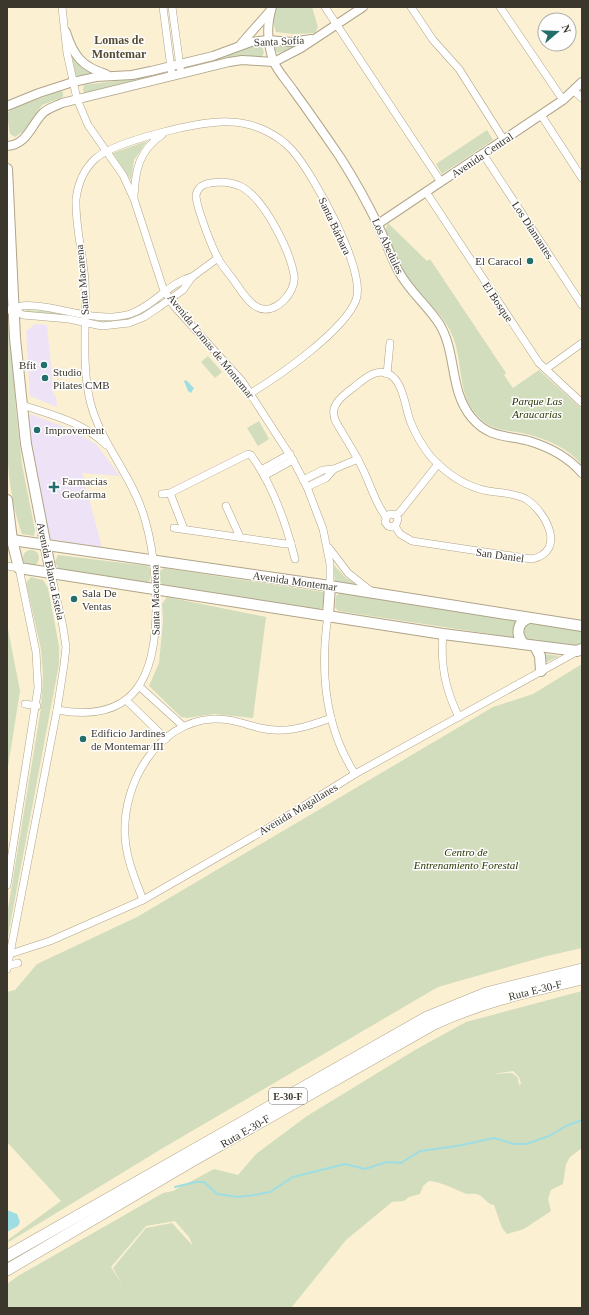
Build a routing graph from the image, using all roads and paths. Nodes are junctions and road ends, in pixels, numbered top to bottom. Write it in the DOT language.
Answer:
graph roads {
  1 [pos="62,7"];
  2 [pos="163,7"];
  3 [pos="172,7"];
  4 [pos="325,7"];
  5 [pos="363,7"];
  6 [pos="411,7"];
  7 [pos="500,7"];
  8 [pos="271,9"];
  9 [pos="336,25"];
  10 [pos="66,32"];
  11 [pos="317,37"];
  12 [pos="268,40"];
  13 [pos="239,46"];
  14 [pos="274,62"];
  15 [pos="180,64"];
  16 [pos="171,66"];
  17 [pos="181,74"];
  18 [pos="110,76"];
  19 [pos="172,76"];
  20 [pos="73,82"];
  21 [pos="582,82"];
  22 [pos="574,91"];
  23 [pos="582,98"];
  24 [pos="77,99"];
  25 [pos="563,100"];
  26 [pos="7,106"];
  27 [pos="541,115"];
  28 [pos="167,131"];
  29 [pos="504,140"];
  30 [pos="7,146"];
  31 [pos="108,152"];
  32 [pos="483,154"];
  33 [pos="7,170"];
  34 [pos="582,178"];
  35 [pos="441,182"];
  36 [pos="426,192"];
  37 [pos="134,199"];
  38 [pos="378,224"];
  39 [pos="218,258"];
  40 [pos="192,277"];
  41 [pos="166,292"];
  42 [pos="170,299"];
  43 [pos="582,305"];
  44 [pos="10,310"];
  45 [pos="86,314"];
  46 [pos="86,323"];
  47 [pos="390,343"];
  48 [pos="582,343"];
  49 [pos="546,369"];
  50 [pos="387,374"];
  51 [pos="250,393"];
  52 [pos="582,403"];
  53 [pos="22,405"];
  54 [pos="96,421"];
  55 [pos="84,429"];
  56 [pos="109,448"];
  57 [pos="291,457"];
  58 [pos="358,459"];
  59 [pos="438,464"];
  60 [pos="334,469"];
  61 [pos="262,473"];
  62 [pos="582,474"];
  63 [pos="303,480"];
  64 [pos="307,487"];
  65 [pos="170,493"];
  66 [pos="162,494"];
  67 [pos="7,500"];
  68 [pos="226,506"];
  69 [pos="396,515"];
  70 [pos="386,518"];
  71 [pos="395,526"];
  72 [pos="174,528"];
  73 [pos="184,529"];
  74 [pos="240,538"];
  75 [pos="10,540"];
  76 [pos="291,542"];
  77 [pos="46,546"];
  78 [pos="328,546"];
  79 [pos="294,559"];
  80 [pos="154,561"];
  81 [pos="7,566"];
  82 [pos="19,568"];
  83 [pos="51,573"];
  84 [pos="330,586"];
  85 [pos="156,590"];
  86 [pos="374,593"];
  87 [pos="328,615"];
  88 [pos="529,618"];
  89 [pos="582,626"];
  90 [pos="443,634"];
  91 [pos="524,644"];
  92 [pos="535,646"];
  93 [pos="580,651"];
  94 [pos="541,671"];
  95 [pos="140,687"];
  96 [pos="126,700"];
  97 [pos="25,704"];
  98 [pos="37,706"];
  99 [pos="57,710"];
  100 [pos="459,717"];
  101 [pos="331,718"];
  102 [pos="183,726"];
  103 [pos="166,739"];
  104 [pos="355,774"];
  105 [pos="7,885"];
  106 [pos="143,900"];
  107 [pos="8,954"];
  108 [pos="18,963"];
  109 [pos="7,967"];
  110 [pos="582,969"];
  111 [pos="582,979"];
  112 [pos="7,1256"];
  113 [pos="7,1270"];
  1 -- 10 [label="street, Avenida Lomas de Montemar"];
  2 -- 16 [label="street"];
  3 -- 15 [label="street"];
  4 -- 9 [label="street"];
  5 -- 9 [label="street"];
  6 -- 29 [label="street"];
  7 -- 25 [label="street"];
  8 -- 12 [label="street, Los Abedules"];
  8 -- 13 [label="street"];
  9 -- 11 [label="street"];
  9 -- 35 [label="street"];
  10 -- 18 [label="street"];
  10 -- 20 [label="street, Avenida Lomas de Montemar"];
  11 -- 12 [label="street, Santa Sofía"];
  11 -- 14 [label="street, Santa Sofía"];
  12 -- 13 [label="street, Santa Sofía"];
  12 -- 14 [label="street, Los Abedules"];
  13 -- 15 [label="street, Santa Sofía"];
  14 -- 17 [label="street, Santa Sofía"];
  14 -- 38 [label="street, Los Abedules"];
  15 -- 16 [label="street, Santa Sofía"];
  15 -- 17 [label="street"];
  16 -- 18 [label="street, Santa Sofía"];
  16 -- 19 [label="street"];
  17 -- 19 [label="street, Santa Sofía"];
  18 -- 20 [label="street, Santa Sofía"];
  19 -- 24 [label="street, Santa Sofía"];
  20 -- 24 [label="street, Avenida Lomas de Montemar"];
  20 -- 26 [label="street, Santa Sofía"];
  21 -- 22 [label="street, Avenida Central"];
  22 -- 23 [label="street"];
  22 -- 25 [label="street, Avenida Central"];
  24 -- 30 [label="street, Santa Sofía"];
  24 -- 31 [label="street, Avenida Lomas de Montemar"];
  25 -- 27 [label="street, Avenida Central"];
  27 -- 29 [label="street, Avenida Central"];
  27 -- 34 [label="street"];
  28 -- 31 [label="street, Santa Bárbara"];
  28 -- 37 [label="street, Santa Bárbara"];
  28 -- 51 [label="street, Santa Bárbara"];
  29 -- 32 [label="street, Avenida Central"];
  31 -- 37 [label="street, Avenida Lomas de Montemar"];
  31 -- 45 [label="street, Santa Macarena"];
  32 -- 35 [label="street, Avenida Central"];
  32 -- 43 [label="street, Los Diamantes"];
  33 -- 44 [label="main road, Avenida Blanca Estela"];
  35 -- 36 [label="street, Avenida Central"];
  36 -- 38 [label="street, Avenida Central"];
  36 -- 49 [label="street, El Bosque"];
  37 -- 41 [label="street, Avenida Lomas de Montemar"];
  38 -- 62 [label="street, Los Abedules"];
  39 -- 39 [label="street"];
  39 -- 40 [label="street"];
  40 -- 41 [label="street"];
  40 -- 42 [label="street"];
  41 -- 42 [label="street, Avenida Lomas de Montemar"];
  41 -- 45 [label="street"];
  42 -- 46 [label="street"];
  42 -- 51 [label="street, Avenida Lomas de Montemar"];
  44 -- 45 [label="street"];
  44 -- 46 [label="street"];
  44 -- 53 [label="main road, Avenida Blanca Estela"];
  45 -- 46 [label="street, Santa Macarena"];
  46 -- 54 [label="street, Santa Macarena"];
  47 -- 50 [label="street"];
  48 -- 49 [label="street"];
  49 -- 52 [label="street, El Bosque"];
  50 -- 58 [label="street, San Daniel"];
  50 -- 59 [label="street, San Daniel"];
  51 -- 57 [label="street, Avenida Lomas de Montemar"];
  53 -- 55 [label="street, Santa Macarena"];
  53 -- 77 [label="main road, Avenida Blanca Estela"];
  54 -- 55 [label="street"];
  54 -- 56 [label="street, Santa Macarena"];
  55 -- 56 [label="street, Santa Macarena"];
  56 -- 80 [label="street, Santa Macarena"];
  57 -- 61 [label="street"];
  57 -- 63 [label="street, Avenida Lomas de Montemar"];
  58 -- 60 [label="street"];
  58 -- 70 [label="street, San Daniel"];
  59 -- 69 [label="street"];
  59 -- 71 [label="street, San Daniel"];
  60 -- 63 [label="street"];
  60 -- 64 [label="street"];
  61 -- 65 [label="street"];
  61 -- 76 [label="street"];
  63 -- 64 [label="street, Avenida Lomas de Montemar"];
  64 -- 78 [label="street, Avenida Lomas de Montemar"];
  65 -- 66 [label="street"];
  65 -- 73 [label="street"];
  67 -- 75 [label="main road"];
  68 -- 74 [label="street"];
  69 -- 70 [label="street"];
  69 -- 71 [label="street"];
  70 -- 71 [label="street, San Daniel"];
  72 -- 73 [label="street"];
  73 -- 74 [label="street"];
  74 -- 76 [label="street"];
  75 -- 77 [label="main road, Avenida Montemar"];
  75 -- 82 [label="main road"];
  76 -- 79 [label="street"];
  77 -- 80 [label="main road, Avenida Montemar"];
  77 -- 83 [label="main road, Avenida Blanca Estela"];
  78 -- 84 [label="street, Avenida Lomas de Montemar"];
  78 -- 86 [label="street, Avenida Lomas de Montemar"];
  80 -- 84 [label="main road, Avenida Montemar"];
  80 -- 85 [label="street, Santa Macarena"];
  81 -- 82 [label="street"];
  82 -- 83 [label="main road"];
  82 -- 98 [label="street"];
  83 -- 85 [label="main road"];
  83 -- 99 [label="street, Avenida Blanca Estela"];
  84 -- 86 [label="main road, Avenida Montemar"];
  84 -- 87 [label="main road, Avenida Lomas de Montemar"];
  85 -- 87 [label="main road"];
  85 -- 95 [label="street, Santa Macarena"];
  86 -- 88 [label="main road, Avenida Montemar"];
  87 -- 90 [label="main road"];
  87 -- 101 [label="street, Avenida Lomas de Montemar"];
  88 -- 89 [label="main road, Avenida Montemar"];
  88 -- 91 [label="main road"];
  90 -- 91 [label="main road"];
  90 -- 100 [label="street"];
  91 -- 92 [label="main road"];
  92 -- 93 [label="main road"];
  92 -- 94 [label="main road"];
  93 -- 94 [label="street, Avenida Magallanes"];
  94 -- 100 [label="street, Avenida Magallanes"];
  95 -- 96 [label="street, Santa Macarena"];
  95 -- 102 [label="street"];
  96 -- 99 [label="street, Santa Macarena"];
  96 -- 103 [label="street"];
  97 -- 98 [label="street"];
  98 -- 105 [label="street"];
  99 -- 107 [label="street, Avenida Blanca Estela"];
  100 -- 104 [label="street, Avenida Magallanes"];
  101 -- 102 [label="street"];
  101 -- 104 [label="street, Avenida Lomas de Montemar"];
  102 -- 103 [label="street"];
  103 -- 106 [label="street"];
  104 -- 106 [label="street, Avenida Magallanes"];
  106 -- 107 [label="street, Avenida Magallanes"];
  107 -- 109 [label="street, Avenida Blanca Estela"];
  108 -- 109 [label="street"];
  110 -- 112 [label="highway, Ruta E-30-F / E-30-F"];
  111 -- 113 [label="highway, Ruta E-30-F / E-30-F"];
}
